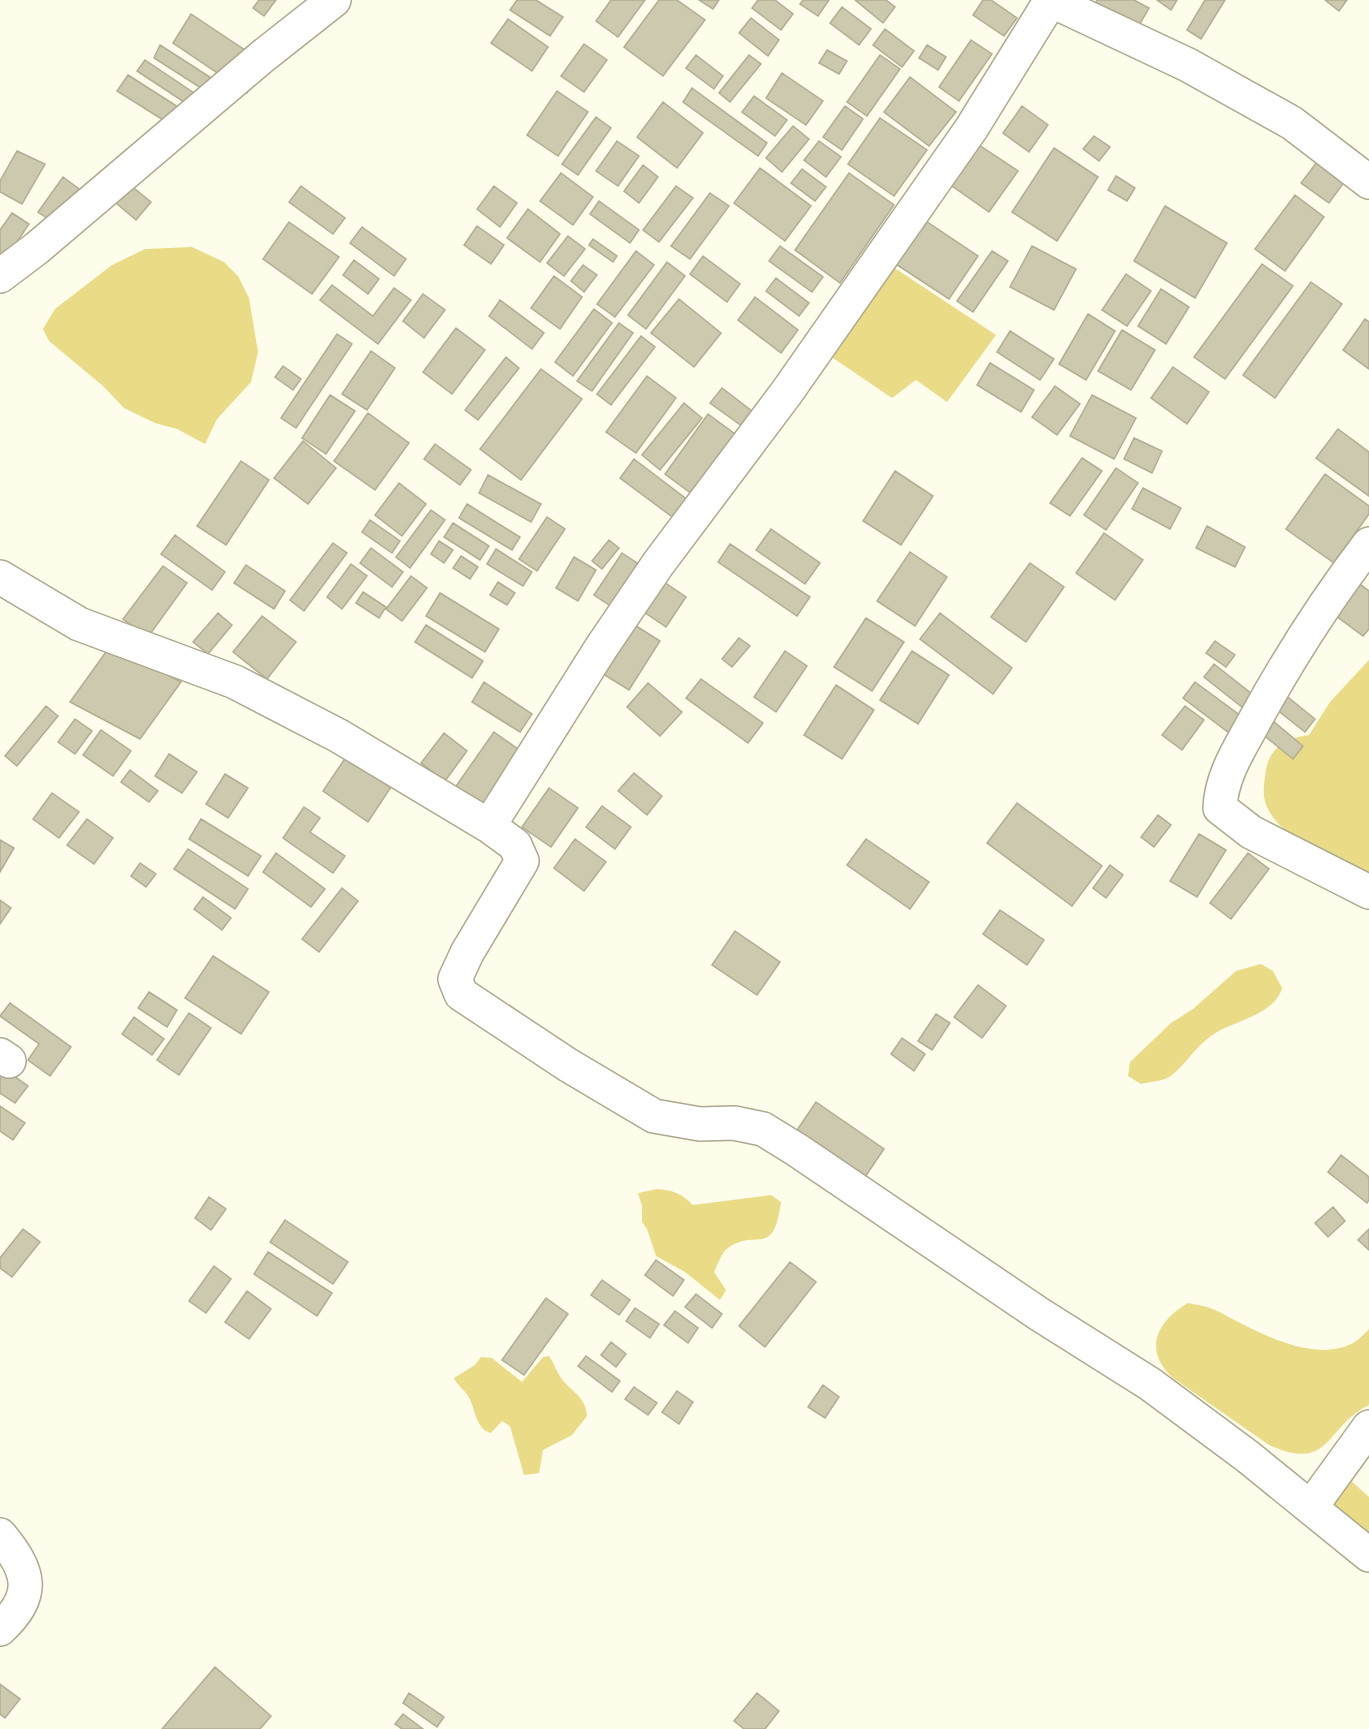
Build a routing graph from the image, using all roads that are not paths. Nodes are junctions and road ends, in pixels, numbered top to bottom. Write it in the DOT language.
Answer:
graph roads {
  1 [pos="334,0"];
  2 [pos="1051,0"];
  3 [pos="1369,182"];
  4 [pos="0,276"];
  5 [pos="1369,544"];
  6 [pos="0,577"];
  7 [pos="489,826"];
  8 [pos="1369,892"];
  9 [pos="1369,1427"];
  10 [pos="1311,1507"];
  11 [pos="0,1534"];
  12 [pos="1369,1555"];
  13 [pos="0,1629"];
  1 -- 4 [label="street"];
  2 -- 3 [label="street"];
  2 -- 7 [label="street"];
  5 -- 8 [label="street"];
  6 -- 7 [label="street"];
  7 -- 10 [label="street"];
  9 -- 10 [label="street"];
  10 -- 12 [label="street"];
  11 -- 13 [label="street"];
}
